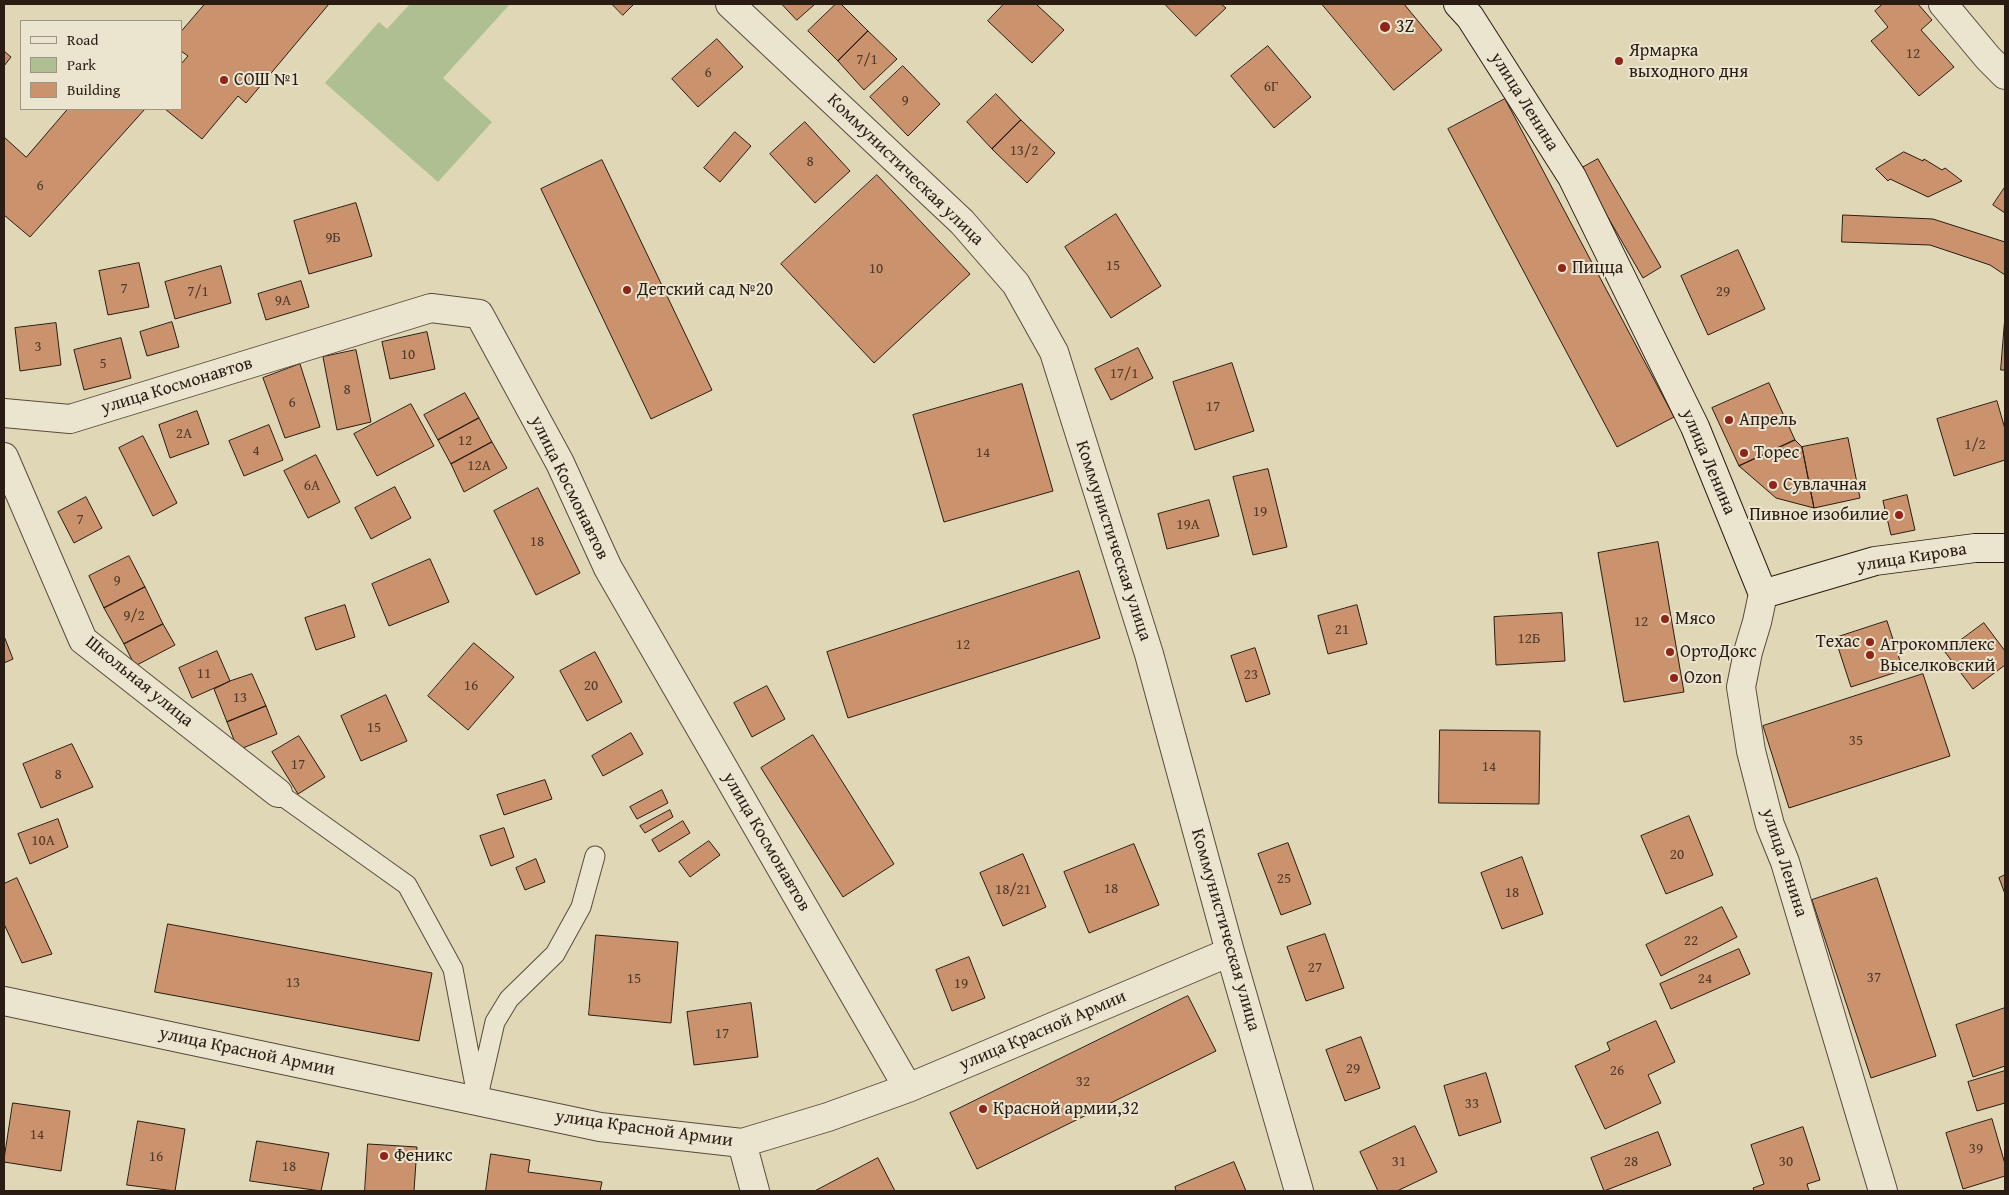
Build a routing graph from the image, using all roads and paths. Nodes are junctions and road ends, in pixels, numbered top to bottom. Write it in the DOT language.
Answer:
graph roads {
  1 [pos="730,4"];
  2 [pos="1458,4"];
  3 [pos="1943,4"];
  4 [pos="2005,75"];
  5 [pos="4,413"];
  6 [pos="4,457"];
  7 [pos="2005,548"];
  8 [pos="1762,594"];
  9 [pos="278,793"];
  10 [pos="595,856"];
  11 [pos="1230,952"];
  12 [pos="4,1001"];
  13 [pos="908,1088"];
  14 [pos="478,1101"];
  15 [pos="742,1143"];
  16 [pos="754,1191"];
  17 [pos="1299,1191"];
  18 [pos="1883,1191"];
  1 -- 11 [label="street, Коммунистическая улица"];
  2 -- 8 [label="street, улица Ленина"];
  3 -- 4 [label="street"];
  5 -- 13 [label="street, улица Космонавтов"];
  6 -- 9 [label="street, Школьная улица"];
  7 -- 8 [label="street, улица Кирова"];
  8 -- 18 [label="street, улица Ленина"];
  9 -- 14 [label="lane"];
  10 -- 14 [label="lane"];
  11 -- 13 [label="street, улица Красной Армии"];
  11 -- 17 [label="street, Коммунистическая улица"];
  12 -- 14 [label="street, улица Красной Армии"];
  13 -- 15 [label="street, улица Красной Армии"];
  14 -- 15 [label="street, улица Красной Армии"];
  15 -- 16 [label="street"];
}
